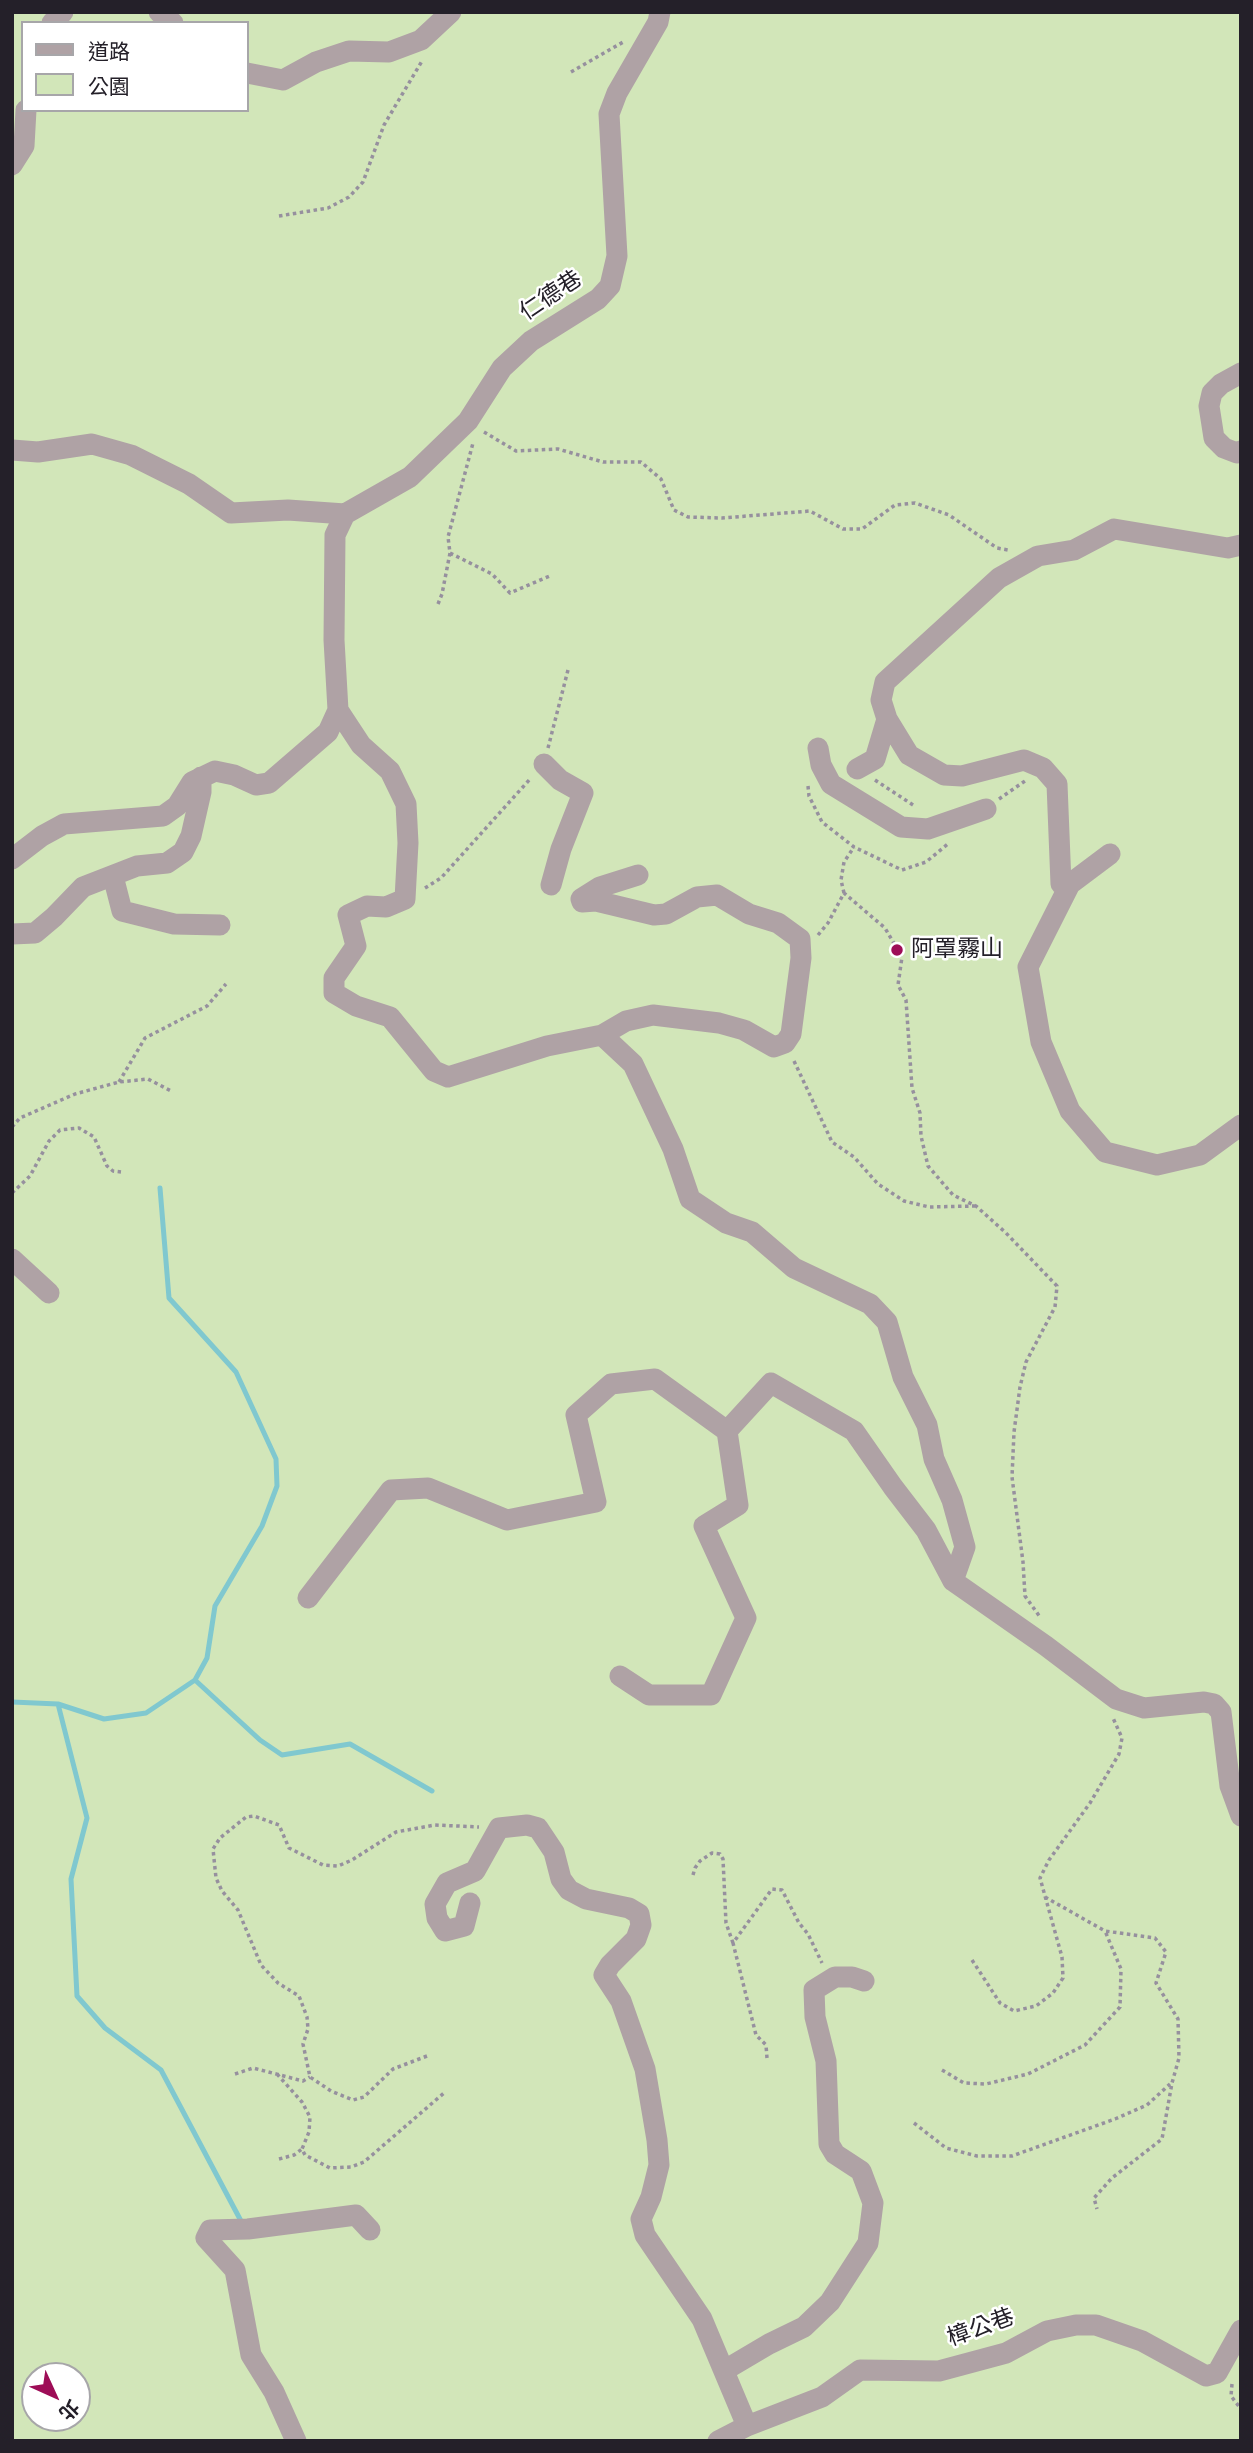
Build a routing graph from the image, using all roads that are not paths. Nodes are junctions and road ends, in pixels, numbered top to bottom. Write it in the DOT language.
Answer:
graph roads {
  1 [pos="451,12"];
  2 [pos="660,12"];
  3 [pos="248,73"];
  4 [pos="26,112"];
  5 [pos="12,165"];
  6 [pos="1241,373"];
  7 [pos="12,450"];
  8 [pos="1241,451"];
  9 [pos="345,514"];
  10 [pos="1241,545"];
  11 [pos="338,710"];
  12 [pos="887,719"];
  13 [pos="818,748"];
  14 [pos="544,764"];
  15 [pos="857,769"];
  16 [pos="201,776"];
  17 [pos="986,809"];
  18 [pos="1110,855"];
  19 [pos="12,859"];
  20 [pos="638,875"];
  21 [pos="113,876"];
  22 [pos="1070,884"];
  23 [pos="551,885"];
  24 [pos="220,925"];
  25 [pos="12,934"];
  26 [pos="602,1035"];
  27 [pos="1241,1125"];
  28 [pos="12,1259"];
  29 [pos="50,1293"];
  30 [pos="727,1431"];
  31 [pos="953,1581"];
  32 [pos="308,1598"];
  33 [pos="620,1676"];
  34 [pos="1241,1816"];
  35 [pos="470,1903"];
  36 [pos="864,1981"];
  37 [pos="370,2231"];
  38 [pos="1241,2330"];
  39 [pos="725,2370"];
  40 [pos="747,2426"];
  41 [pos="296,2441"];
  42 [pos="718,2441"];
  1 -- 3 [label="street"];
  2 -- 9 [label="street, 仁德巷"];
  4 -- 5 [label="street"];
  6 -- 8 [label="street"];
  7 -- 9 [label="street"];
  9 -- 11 [label="street"];
  10 -- 12 [label="street"];
  11 -- 16 [label="street"];
  11 -- 26 [label="street"];
  12 -- 15 [label="street"];
  12 -- 22 [label="street"];
  13 -- 17 [label="street"];
  14 -- 23 [label="street"];
  16 -- 19 [label="street"];
  16 -- 21 [label="street"];
  18 -- 22 [label="street"];
  20 -- 26 [label="street"];
  21 -- 24 [label="street"];
  21 -- 25 [label="street"];
  22 -- 27 [label="street"];
  26 -- 31 [label="street"];
  28 -- 29 [label="street"];
  30 -- 31 [label="street"];
  30 -- 32 [label="street"];
  30 -- 33 [label="street"];
  31 -- 34 [label="street"];
  35 -- 39 [label="street"];
  36 -- 39 [label="street"];
  37 -- 41 [label="street"];
  38 -- 40 [label="street, 樟公巷"];
  39 -- 40 [label="street"];
  40 -- 42 [label="street, 樟公巷"];
}
